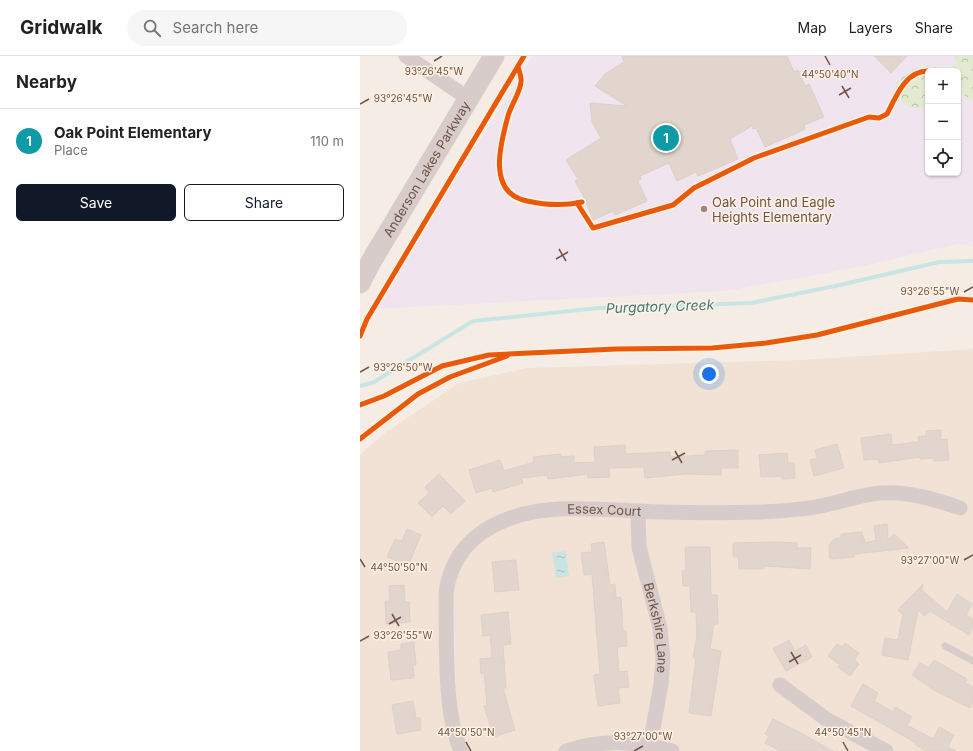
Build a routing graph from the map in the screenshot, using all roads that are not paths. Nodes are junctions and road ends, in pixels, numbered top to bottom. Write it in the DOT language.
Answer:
graph roads {
  1 [pos="406,56"];
  2 [pos="494,56"];
  3 [pos="469,99"];
  4 [pos="360,283"];
  5 [pos="960,508"];
  6 [pos="638,511"];
  7 [pos="945,646"];
  8 [pos="973,661"];
  9 [pos="780,685"];
  10 [pos="650,745"];
  11 [pos="461,751"];
  12 [pos="566,751"];
  13 [pos="672,751"];
  14 [pos="886,751"];
  1 -- 3 [label="street"];
  2 -- 3 [label="street, Anderson Lakes Parkway"];
  3 -- 4 [label="street, Anderson Lakes Parkway"];
  5 -- 6 [label="street, Essex Court"];
  6 -- 10 [label="street, Berkshire Lane"];
  6 -- 11 [label="street, Essex Court"];
  7 -- 8 [label="lane"];
  9 -- 14 [label="street"];
  10 -- 12 [label="street"];
  10 -- 13 [label="street"];
}
